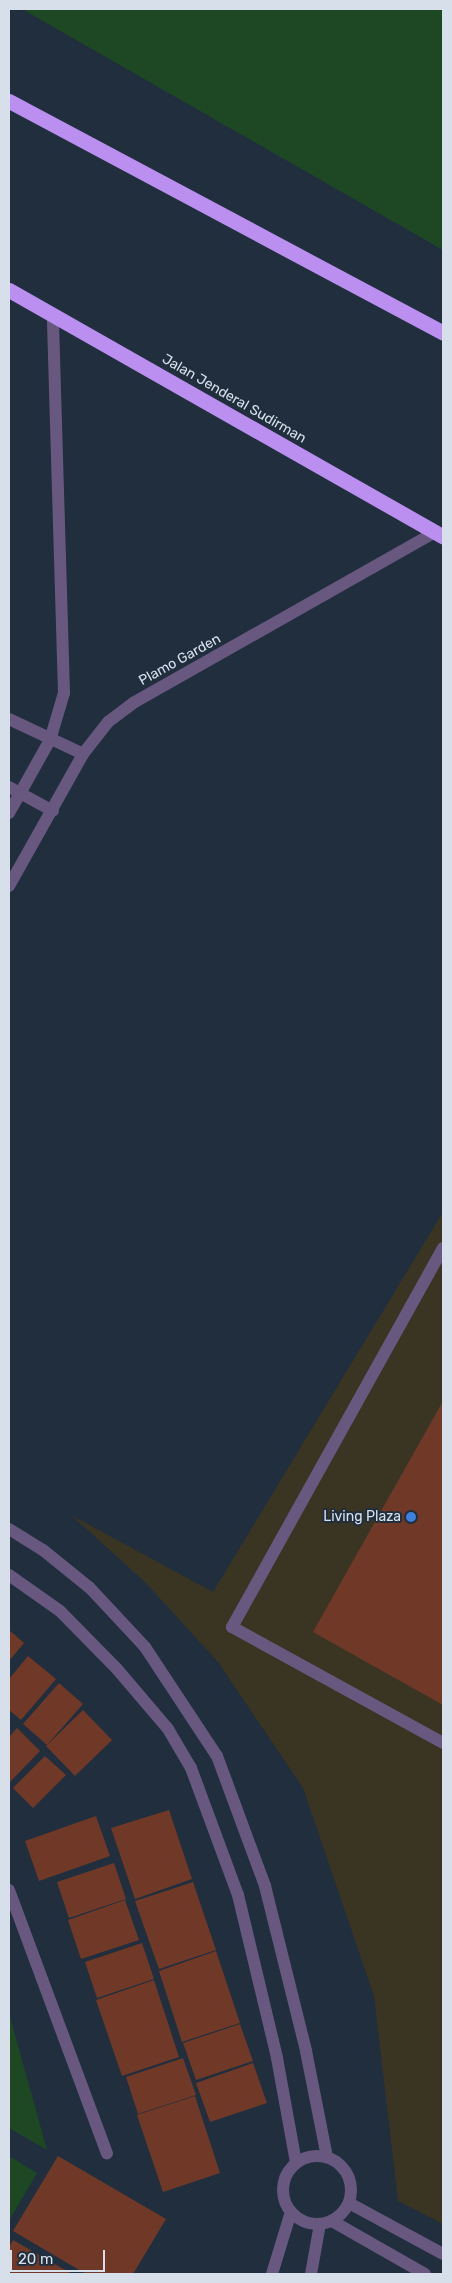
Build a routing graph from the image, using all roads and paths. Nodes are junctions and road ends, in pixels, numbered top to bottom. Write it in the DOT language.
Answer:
graph roads {
  1 [pos="9,101"];
  2 [pos="9,290"];
  3 [pos="53,315"];
  4 [pos="443,333"];
  5 [pos="439,535"];
  6 [pos="9,719"];
  7 [pos="50,740"];
  8 [pos="83,754"];
  9 [pos="9,787"];
  10 [pos="21,794"];
  11 [pos="53,811"];
  12 [pos="9,813"];
  13 [pos="9,886"];
  14 [pos="443,1248"];
  15 [pos="9,1529"];
  16 [pos="9,1575"];
  17 [pos="443,1743"];
  18 [pos="9,1890"];
  19 [pos="107,2153"];
  20 [pos="327,2157"];
  21 [pos="296,2163"];
  22 [pos="349,2203"];
  23 [pos="291,2212"];
  24 [pos="326,2222"];
  25 [pos="443,2254"];
  26 [pos="272,2274"];
  27 [pos="311,2274"];
  28 [pos="425,2274"];
  1 -- 4 [label="highway"];
  2 -- 3 [label="highway, Jalan Jenderal Sudirman"];
  3 -- 5 [label="highway, Jalan Jenderal Sudirman"];
  3 -- 7 [label="street"];
  5 -- 8 [label="street, Plamo Garden"];
  6 -- 7 [label="street"];
  7 -- 8 [label="street"];
  7 -- 10 [label="street"];
  8 -- 11 [label="street, Plamo Garden"];
  9 -- 10 [label="street"];
  10 -- 11 [label="street"];
  10 -- 12 [label="street"];
  11 -- 13 [label="street, Plamo Garden"];
  14 -- 17 [label="street"];
  15 -- 20 [label="street"];
  16 -- 21 [label="street"];
  18 -- 19 [label="street"];
  20 -- 21 [label="street"];
  20 -- 22 [label="street"];
  21 -- 23 [label="street"];
  22 -- 24 [label="street"];
  22 -- 25 [label="street"];
  23 -- 24 [label="street"];
  23 -- 26 [label="street"];
  24 -- 27 [label="street"];
  24 -- 28 [label="street"];
}
